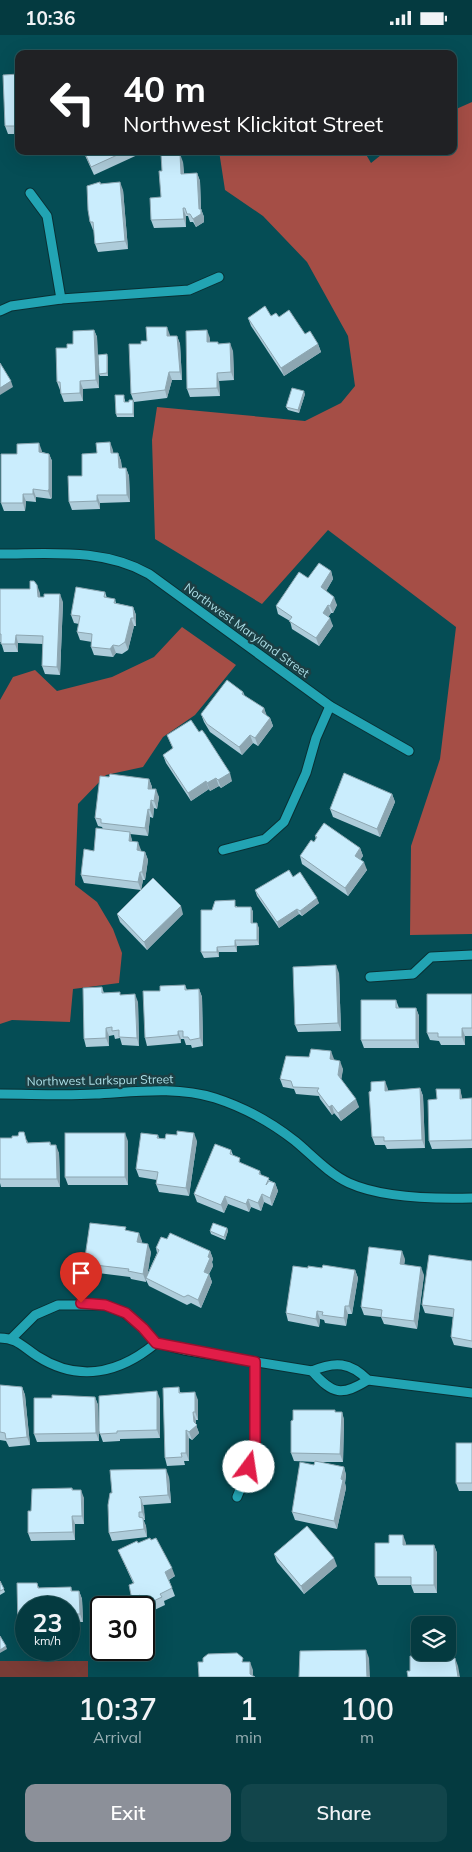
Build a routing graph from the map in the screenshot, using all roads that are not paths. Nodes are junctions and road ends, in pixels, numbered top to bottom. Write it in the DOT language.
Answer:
graph roads {
  1 [pos="30,193"];
  2 [pos="219,277"];
  3 [pos="61,299"];
  4 [pos="0,311"];
  5 [pos="0,554"];
  6 [pos="330,706"];
  7 [pos="409,751"];
  8 [pos="223,850"];
  9 [pos="472,955"];
  10 [pos="370,977"];
  11 [pos="0,1094"];
  12 [pos="472,1198"];
  13 [pos="12,1338"];
  14 [pos="0,1339"];
  15 [pos="156,1343"];
  16 [pos="255,1362"];
  17 [pos="312,1371"];
  18 [pos="368,1380"];
  19 [pos="472,1393"];
  20 [pos="237,1497"];
  1 -- 3 [label="street"];
  2 -- 3 [label="street"];
  3 -- 4 [label="street"];
  5 -- 6 [label="street, Northwest Maryland Street"];
  6 -- 7 [label="street, Northwest Maryland Street"];
  6 -- 8 [label="street"];
  9 -- 10 [label="street"];
  11 -- 12 [label="street, Northwest Larkspur Street"];
  13 -- 14 [label="street"];
  13 -- 15 [label="street"];
  13 -- 15 [label="street"];
  15 -- 16 [label="street"];
  16 -- 17 [label="street"];
  16 -- 20 [label="street"];
  17 -- 18 [label="street"];
  17 -- 18 [label="street"];
  18 -- 19 [label="street"];
}
